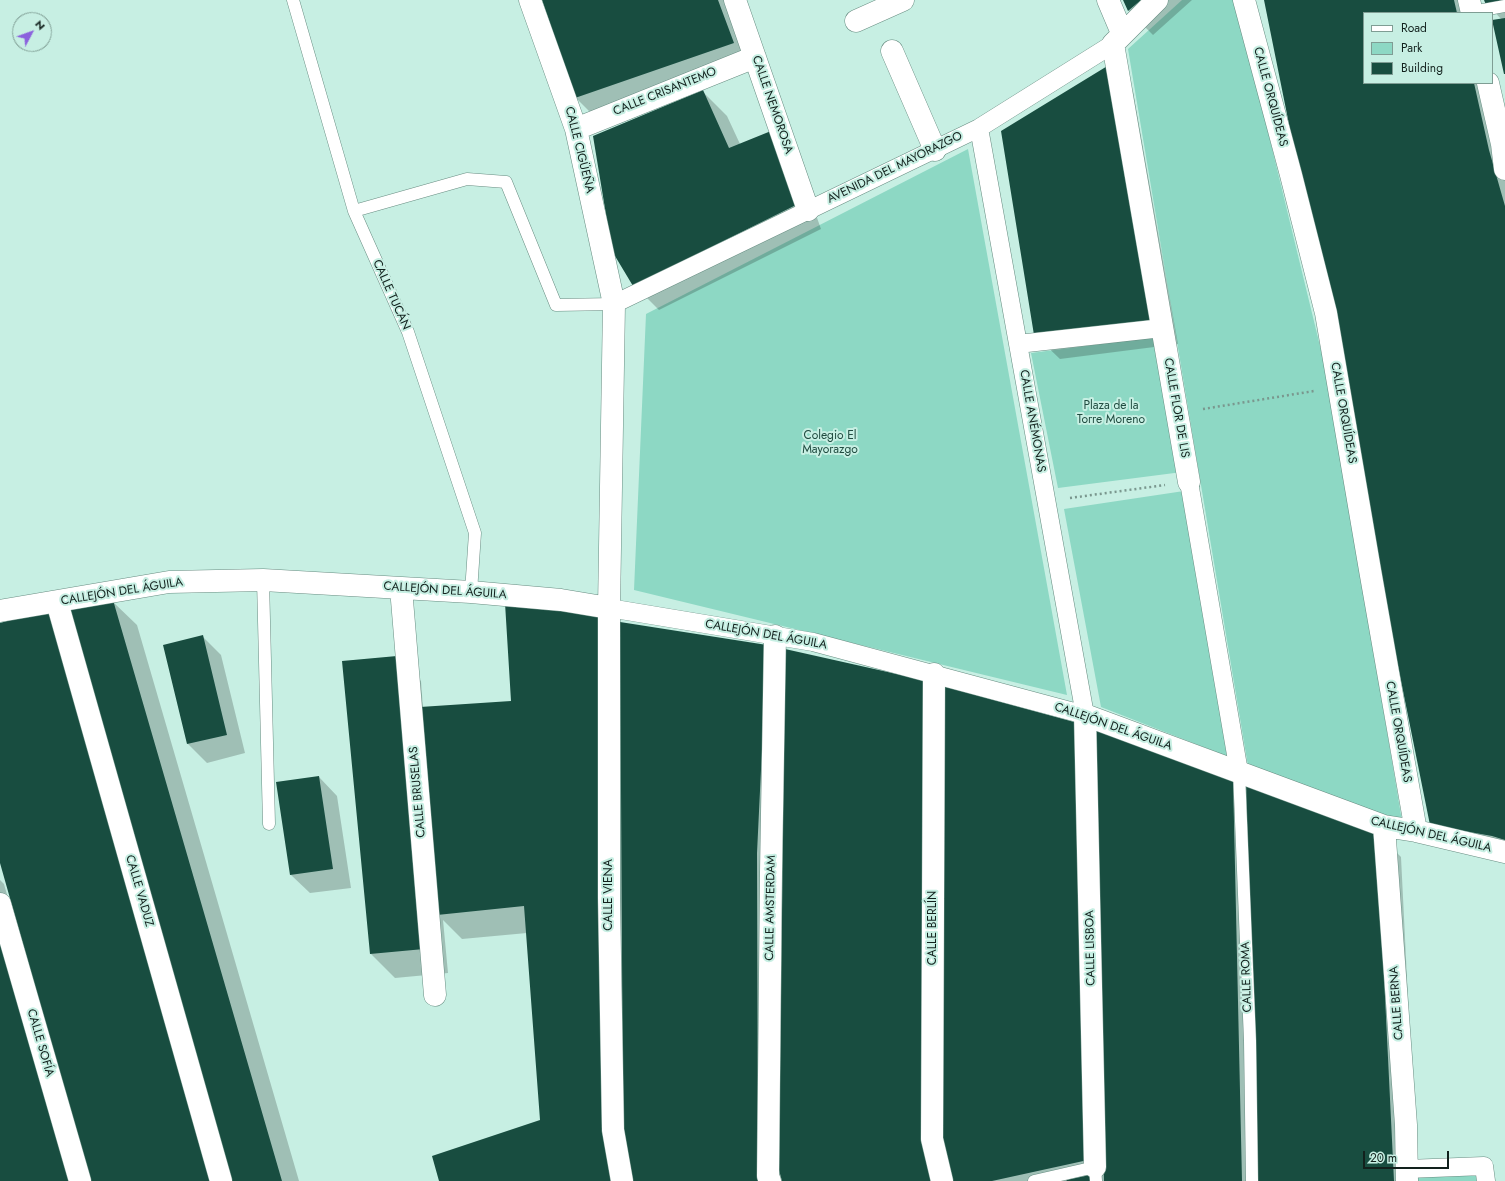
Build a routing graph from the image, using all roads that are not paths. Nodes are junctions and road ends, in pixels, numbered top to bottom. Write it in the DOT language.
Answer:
graph roads {
  1 [pos="293,0"];
  2 [pos="530,0"];
  3 [pos="736,0"];
  4 [pos="903,0"];
  5 [pos="1108,0"];
  6 [pos="1157,0"];
  7 [pos="1244,0"];
  8 [pos="1505,6"];
  9 [pos="1471,8"];
  10 [pos="856,22"];
  11 [pos="1118,39"];
  12 [pos="892,51"];
  13 [pos="755,56"];
  14 [pos="1488,84"];
  15 [pos="576,128"];
  16 [pos="979,128"];
  17 [pos="1504,143"];
  18 [pos="935,150"];
  19 [pos="1505,169"];
  20 [pos="808,210"];
  21 [pos="354,211"];
  22 [pos="614,304"];
  23 [pos="1162,328"];
  24 [pos="1018,344"];
  25 [pos="1189,482"];
  26 [pos="263,580"];
  27 [pos="401,588"];
  28 [pos="471,592"];
  29 [pos="57,602"];
  30 [pos="609,608"];
  31 [pos="0,611"];
  32 [pos="775,636"];
  33 [pos="934,674"];
  34 [pos="1086,715"];
  35 [pos="1239,772"];
  36 [pos="269,824"];
  37 [pos="1384,826"];
  38 [pos="1416,831"];
  39 [pos="1505,852"];
  40 [pos="0,904"];
  41 [pos="434,995"];
  42 [pos="1096,1174"];
  43 [pos="1407,1175"];
  44 [pos="80,1181"];
  45 [pos="221,1181"];
  46 [pos="622,1181"];
  47 [pos="770,1181"];
  48 [pos="942,1181"];
  49 [pos="1034,1181"];
  50 [pos="1252,1181"];
  51 [pos="1486,1181"];
  1 -- 21 [label="lane, CALLE TUCÁN"];
  2 -- 15 [label="street, CALLE CIGÜEÑA"];
  3 -- 13 [label="street, CALLE NEMOROSA"];
  4 -- 10 [label="street"];
  5 -- 11 [label="street, CALLE FLOR DE LIS"];
  6 -- 11 [label="street, AVENIDA DEL MAYORAZGO"];
  7 -- 38 [label="street, CALLE ORQUÍDEAS"];
  8 -- 9 [label="lane"];
  11 -- 16 [label="street, AVENIDA DEL MAYORAZGO"];
  11 -- 23 [label="street, CALLE FLOR DE LIS"];
  12 -- 18 [label="street"];
  13 -- 15 [label="street, CALLE CRISANTEMO"];
  13 -- 20 [label="street, CALLE NEMOROSA"];
  14 -- 17 [label="street"];
  15 -- 22 [label="street, CALLE CIGÜEÑA"];
  16 -- 18 [label="street, AVENIDA DEL MAYORAZGO"];
  16 -- 24 [label="street, CALLE ANÉMONAS"];
  17 -- 19 [label="street"];
  18 -- 20 [label="street, AVENIDA DEL MAYORAZGO"];
  20 -- 22 [label="street, AVENIDA DEL MAYORAZGO"];
  21 -- 22 [label="lane"];
  21 -- 28 [label="lane, CALLE TUCÁN"];
  22 -- 30 [label="street, CALLE CIGÜEÑA"];
  23 -- 24 [label="street"];
  23 -- 25 [label="street, CALLE FLOR DE LIS"];
  24 -- 34 [label="street, CALLE ANÉMONAS"];
  25 -- 35 [label="street, CALLE FLOR DE LIS"];
  26 -- 27 [label="street, CALLEJÓN DEL ÁGUILA"];
  26 -- 29 [label="street, CALLEJÓN DEL ÁGUILA"];
  26 -- 36 [label="lane"];
  27 -- 28 [label="street, CALLEJÓN DEL ÁGUILA"];
  27 -- 41 [label="street, CALLE BRUSELAS"];
  28 -- 30 [label="street, CALLEJÓN DEL ÁGUILA"];
  29 -- 31 [label="street, CALLEJÓN DEL ÁGUILA"];
  29 -- 45 [label="street, CALLE VADUZ"];
  30 -- 32 [label="street, CALLEJÓN DEL ÁGUILA"];
  30 -- 46 [label="street, CALLE VIENA"];
  32 -- 33 [label="street, CALLEJÓN DEL ÁGUILA"];
  32 -- 47 [label="street, CALLE AMSTERDAM"];
  33 -- 34 [label="street, CALLEJÓN DEL ÁGUILA"];
  33 -- 48 [label="street, CALLE BERLÍN"];
  34 -- 35 [label="street, CALLEJÓN DEL ÁGUILA"];
  34 -- 42 [label="street, CALLE LISBOA"];
  35 -- 37 [label="street, CALLEJÓN DEL ÁGUILA"];
  35 -- 50 [label="lane, CALLE ROMA"];
  37 -- 38 [label="street, CALLEJÓN DEL ÁGUILA"];
  37 -- 43 [label="street, CALLE BERNA"];
  38 -- 39 [label="street, CALLEJÓN DEL ÁGUILA"];
  40 -- 44 [label="street, CALLE SOFÍA"];
  42 -- 49 [label="lane"];
  43 -- 51 [label="street"];
}
